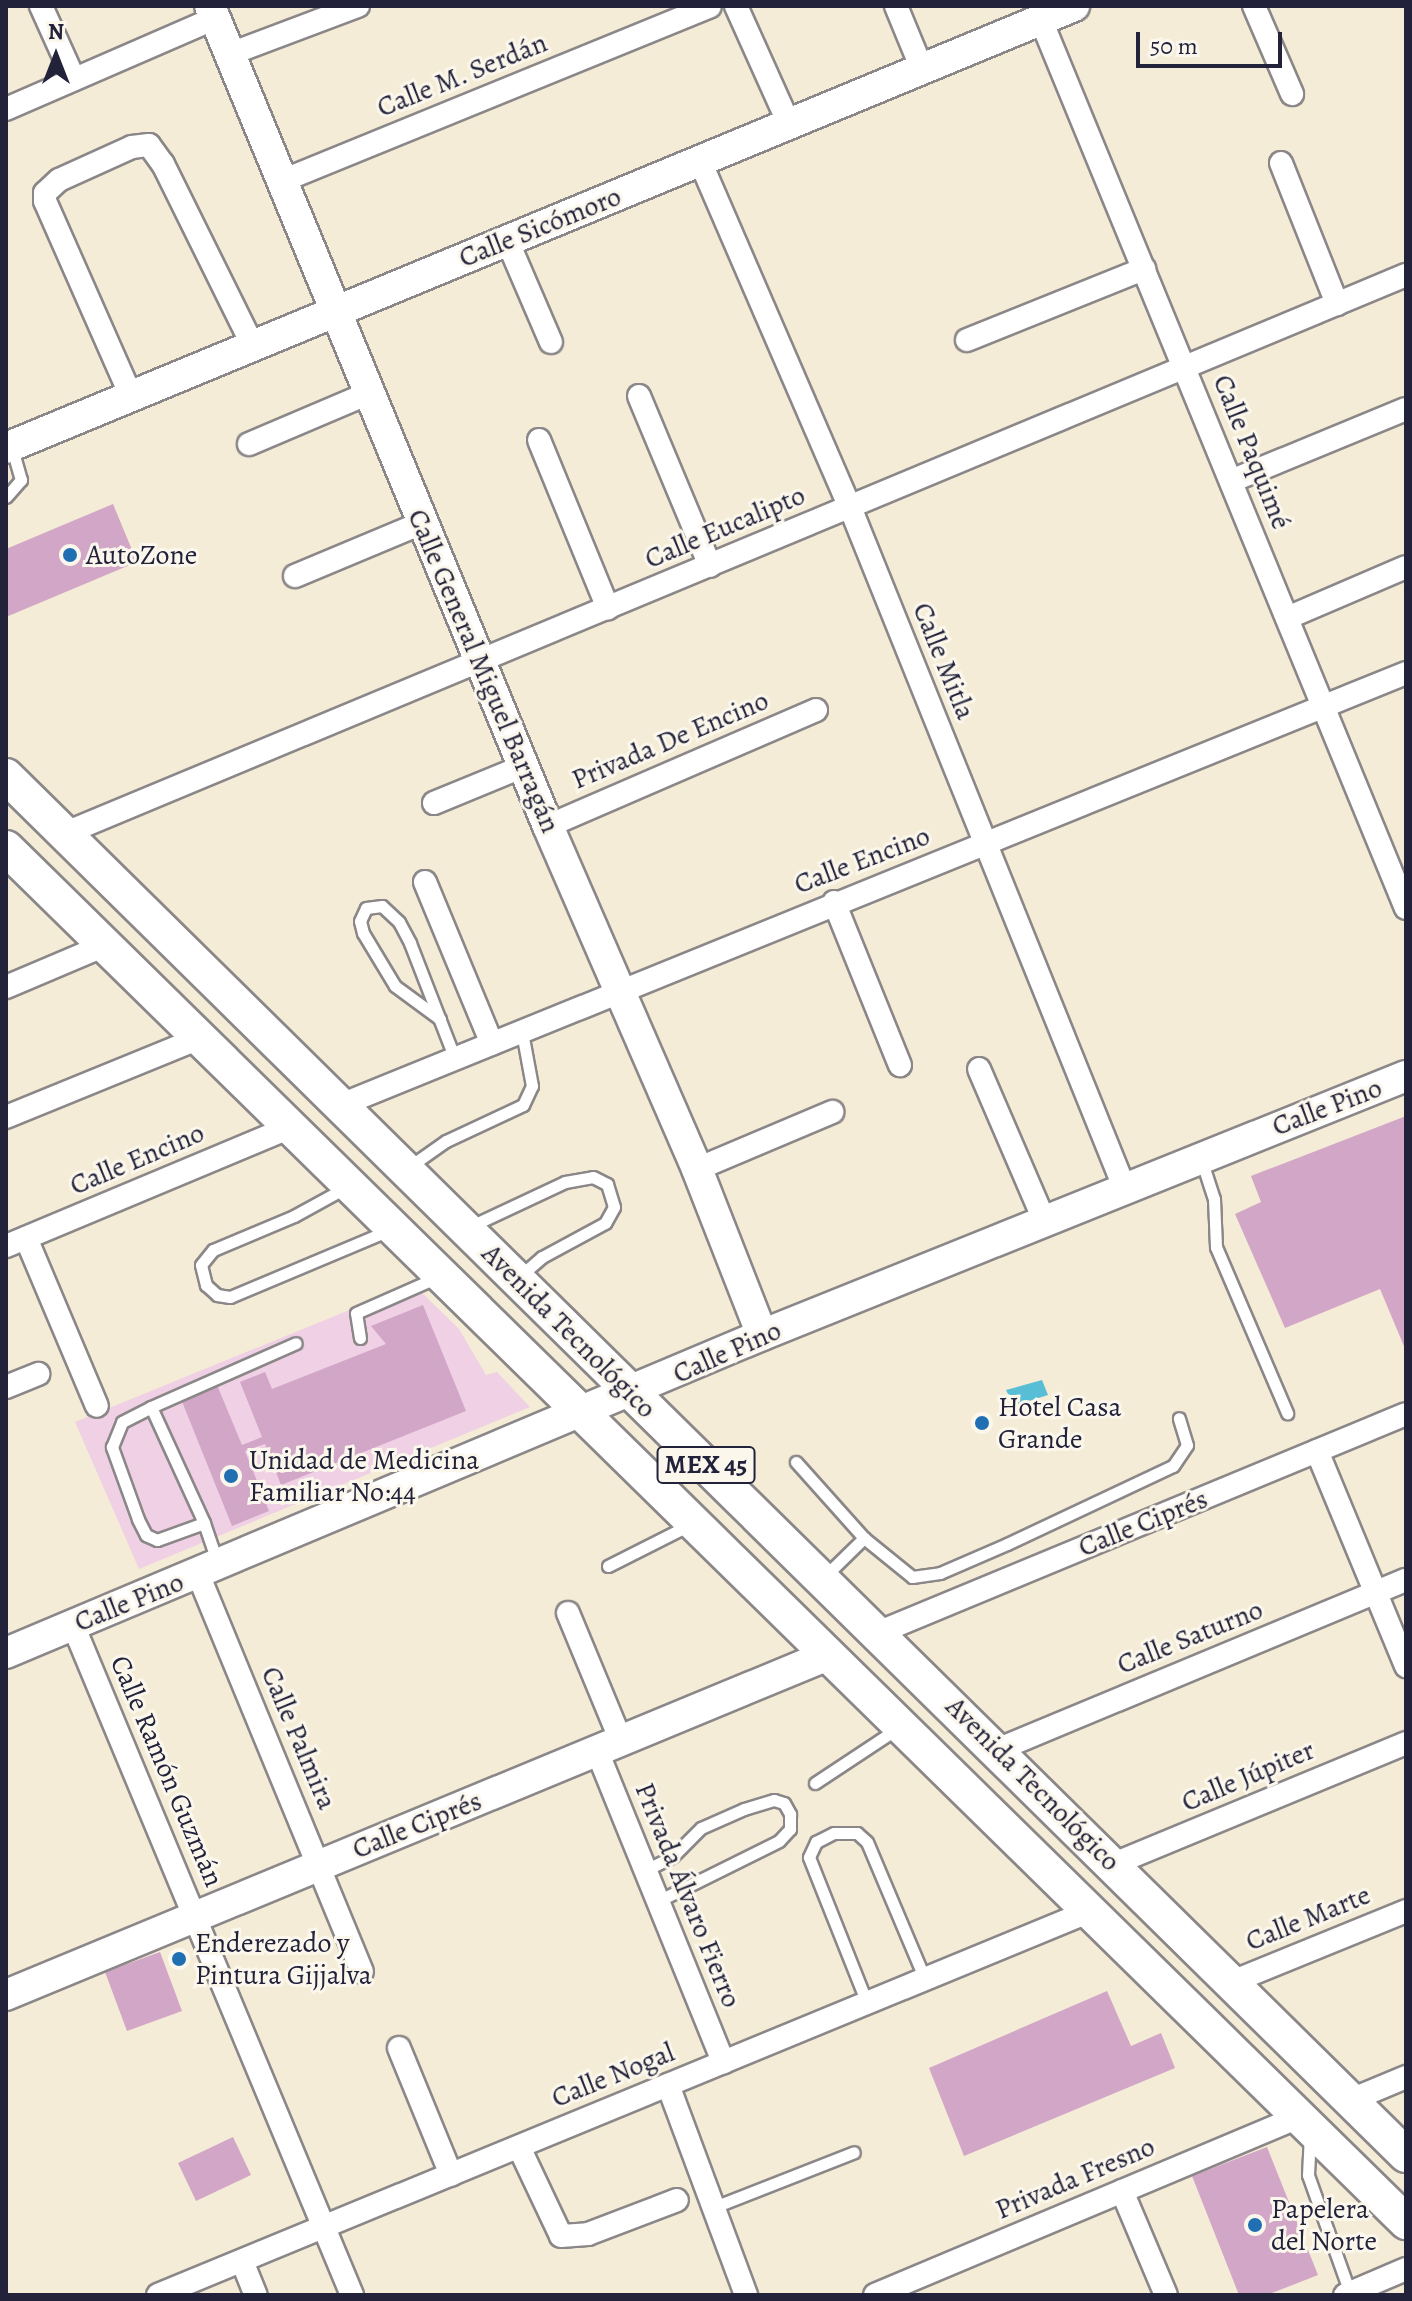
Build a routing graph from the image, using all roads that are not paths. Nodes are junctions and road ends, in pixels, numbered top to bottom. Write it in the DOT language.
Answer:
graph roads {
  1 [pos="41,6"];
  2 [pos="358,6"];
  3 [pos="710,6"];
  4 [pos="736,6"];
  5 [pos="896,6"];
  6 [pos="1254,6"];
  7 [pos="1057,11"];
  8 [pos="212,12"];
  9 [pos="230,54"];
  10 [pos="922,69"];
  11 [pos="74,79"];
  12 [pos="1292,94"];
  13 [pos="6,109"];
  14 [pos="789,124"];
  15 [pos="700,161"];
  16 [pos="1281,163"];
  17 [pos="282,181"];
  18 [pos="507,240"];
  19 [pos="1144,269"];
  20 [pos="1406,275"];
  21 [pos="1337,304"];
  22 [pos="335,312"];
  23 [pos="967,340"];
  24 [pos="551,342"];
  25 [pos="253,346"];
  26 [pos="1185,369"];
  27 [pos="369,393"];
  28 [pos="131,396"];
  29 [pos="639,396"];
  30 [pos="1406,409"];
  31 [pos="539,440"];
  32 [pos="8,443"];
  33 [pos="249,444"];
  34 [pos="1231,481"];
  35 [pos="6,497"];
  36 [pos="850,507"];
  37 [pos="422,523"];
  38 [pos="710,566"];
  39 [pos="1406,567"];
  40 [pos="295,576"];
  41 [pos="608,608"];
  42 [pos="1287,618"];
  43 [pos="479,661"];
  44 [pos="1406,673"];
  45 [pos="1324,707"];
  46 [pos="816,710"];
  47 [pos="524,766"];
  48 [pos="6,776"];
  49 [pos="434,803"];
  50 [pos="548,826"];
  51 [pos="66,833"];
  52 [pos="986,844"];
  53 [pos="7,850"];
  54 [pos="425,882"];
  55 [pos="834,902"];
  56 [pos="1406,908"];
  57 [pos="105,945"];
  58 [pos="6,987"];
  59 [pos="618,993"];
  60 [pos="440,1019"];
  61 [pos="522,1032"];
  62 [pos="200,1038"];
  63 [pos="492,1044"];
  64 [pos="455,1059"];
  65 [pos="900,1065"];
  66 [pos="979,1069"];
  67 [pos="1406,1076"];
  68 [pos="341,1105"];
  69 [pos="832,1112"];
  70 [pos="6,1117"];
  71 [pos="291,1127"];
  72 [pos="1200,1156"];
  73 [pos="405,1169"];
  74 [pos="697,1169"];
  75 [pos="349,1185"];
  76 [pos="1124,1187"];
  77 [pos="1044,1220"];
  78 [pos="393,1228"];
  79 [pos="465,1229"];
  80 [pos="16,1242"];
  81 [pos="442,1275"];
  82 [pos="517,1280"];
  83 [pos="762,1335"];
  84 [pos="360,1338"];
  85 [pos="296,1343"];
  86 [pos="38,1374"];
  87 [pos="6,1387"];
  88 [pos="632,1394"];
  89 [pos="97,1406"];
  90 [pos="151,1407"];
  91 [pos="1287,1413"];
  92 [pos="583,1414"];
  93 [pos="1406,1414"];
  94 [pos="1179,1418"];
  95 [pos="1317,1451"];
  96 [pos="796,1462"];
  97 [pos="204,1523"];
  98 [pos="694,1523"];
  99 [pos="864,1538"];
  100 [pos="608,1566"];
  101 [pos="208,1570"];
  102 [pos="823,1577"];
  103 [pos="1406,1580"];
  104 [pos="1376,1593"];
  105 [pos="568,1613"];
  106 [pos="73,1625"];
  107 [pos="880,1632"];
  108 [pos="6,1653"];
  109 [pos="828,1655"];
  110 [pos="1406,1666"];
  111 [pos="902,1726"];
  112 [pos="1406,1743"];
  113 [pos="609,1746"];
  114 [pos="997,1750"];
  115 [pos="815,1783"];
  116 [pos="1114,1864"];
  117 [pos="320,1865"];
  118 [pos="646,1870"];
  119 [pos="658,1901"];
  120 [pos="1090,1911"];
  121 [pos="1406,1911"];
  122 [pos="195,1917"];
  123 [pos="362,1971"];
  124 [pos="925,1979"];
  125 [pos="1232,1982"];
  126 [pos="6,1995"];
  127 [pos="867,2003"];
  128 [pos="399,2048"];
  129 [pos="723,2062"];
  130 [pos="1406,2077"];
  131 [pos="668,2085"];
  132 [pos="1351,2100"];
  133 [pos="1305,2123"];
  134 [pos="519,2147"];
  135 [pos="854,2152"];
  136 [pos="1406,2155"];
  137 [pos="451,2175"];
  138 [pos="1122,2191"];
  139 [pos="677,2200"];
  140 [pos="714,2207"];
  141 [pos="1406,2222"];
  142 [pos="324,2227"];
  143 [pos="242,2261"];
  144 [pos="1406,2269"];
  145 [pos="1348,2294"];
  146 [pos="158,2295"];
  147 [pos="256,2295"];
  148 [pos="352,2295"];
  149 [pos="746,2295"];
  150 [pos="875,2295"];
  151 [pos="1166,2295"];
  1 -- 11 [label="street"];
  2 -- 9 [label="street"];
  3 -- 17 [label="street, Calle M. Serdán"];
  4 -- 14 [label="street"];
  5 -- 10 [label="street"];
  6 -- 12 [label="street"];
  7 -- 10 [label="street, Calle Sicómoro"];
  7 -- 19 [label="street, Calle Paquimé"];
  8 -- 9 [label="street, Calle General Miguel Barragán"];
  8 -- 11 [label="street"];
  9 -- 17 [label="street, Calle General Miguel Barragán"];
  10 -- 14 [label="street, Calle Sicómoro"];
  11 -- 13 [label="street"];
  14 -- 15 [label="street, Calle Sicómoro"];
  15 -- 18 [label="street, Calle Sicómoro"];
  15 -- 36 [label="street, Calle Mitla"];
  16 -- 21 [label="street"];
  17 -- 22 [label="street, Calle General Miguel Barragán"];
  18 -- 22 [label="street, Calle Sicómoro"];
  18 -- 24 [label="street"];
  19 -- 23 [label="street"];
  19 -- 26 [label="street, Calle Paquimé"];
  20 -- 21 [label="street, Calle Eucalipto"];
  21 -- 26 [label="street, Calle Eucalipto"];
  22 -- 25 [label="street, Calle Sicómoro"];
  22 -- 27 [label="street, Calle General Miguel Barragán"];
  25 -- 28 [label="street, Calle Sicómoro"];
  25 -- 28 [label="street"];
  26 -- 34 [label="street, Calle Paquimé"];
  26 -- 36 [label="street, Calle Eucalipto"];
  27 -- 33 [label="street"];
  27 -- 37 [label="street, Calle General Miguel Barragán"];
  28 -- 32 [label="street, Calle Sicómoro"];
  29 -- 38 [label="street"];
  30 -- 34 [label="street"];
  31 -- 41 [label="street"];
  32 -- 35 [label="lane"];
  34 -- 42 [label="street, Calle Paquimé"];
  36 -- 38 [label="street, Calle Eucalipto"];
  36 -- 52 [label="street, Calle Mitla"];
  37 -- 40 [label="street"];
  37 -- 43 [label="street, Calle General Miguel Barragán"];
  38 -- 41 [label="street, Calle Eucalipto"];
  39 -- 42 [label="street"];
  41 -- 43 [label="street, Calle Eucalipto"];
  42 -- 45 [label="street, Calle Paquimé"];
  43 -- 47 [label="street, Calle General Miguel Barragán"];
  43 -- 51 [label="street, Calle Eucalipto"];
  44 -- 45 [label="street, Calle Encino"];
  45 -- 52 [label="street, Calle Encino"];
  45 -- 56 [label="street, Calle Paquimé"];
  46 -- 50 [label="street, Privada De Encino"];
  47 -- 49 [label="street"];
  47 -- 50 [label="street, Calle General Miguel Barragán"];
  48 -- 51 [label="main road, Avenida Tecnológico / MEX 45"];
  50 -- 59 [label="street, Calle General Miguel Barragán"];
  51 -- 68 [label="main road, Avenida Tecnológico / MEX 45"];
  52 -- 55 [label="street, Calle Encino"];
  52 -- 76 [label="street, Calle Mitla"];
  53 -- 57 [label="main road, Avenida Tecnológico / MEX 45"];
  54 -- 63 [label="street"];
  55 -- 59 [label="street, Calle Encino"];
  55 -- 65 [label="street"];
  57 -- 58 [label="street"];
  57 -- 62 [label="main road, Avenida Tecnológico / MEX 45"];
  59 -- 61 [label="street, Calle Encino"];
  59 -- 74 [label="street, Calle General Miguel Barragán"];
  60 -- 60 [label="lane"];
  60 -- 64 [label="lane"];
  61 -- 63 [label="street, Calle Encino"];
  61 -- 73 [label="lane"];
  62 -- 70 [label="street"];
  62 -- 71 [label="main road, Avenida Tecnológico / MEX 45"];
  63 -- 64 [label="street, Calle Encino"];
  64 -- 68 [label="street, Calle Encino"];
  66 -- 77 [label="street"];
  67 -- 72 [label="street, Calle Pino"];
  68 -- 73 [label="main road, Avenida Tecnológico / MEX 45"];
  69 -- 74 [label="street"];
  71 -- 75 [label="main road, Avenida Tecnológico / MEX 45"];
  71 -- 80 [label="street, Calle Encino"];
  72 -- 76 [label="street, Calle Pino"];
  72 -- 91 [label="lane"];
  73 -- 79 [label="main road, Avenida Tecnológico / MEX 45"];
  74 -- 83 [label="street, Calle General Miguel Barragán"];
  75 -- 78 [label="main road, Avenida Tecnológico / MEX 45"];
  75 -- 78 [label="lane"];
  76 -- 77 [label="street, Calle Pino"];
  77 -- 83 [label="street, Calle Pino"];
  78 -- 81 [label="main road, Avenida Tecnológico / MEX 45"];
  79 -- 82 [label="main road, Avenida Tecnológico / MEX 45"];
  79 -- 82 [label="lane"];
  80 -- 89 [label="street"];
  81 -- 84 [label="lane"];
  81 -- 92 [label="main road, Avenida Tecnológico / MEX 45"];
  82 -- 88 [label="main road, Avenida Tecnológico / MEX 45"];
  83 -- 88 [label="street, Calle Pino"];
  85 -- 90 [label="lane"];
  86 -- 87 [label="street"];
  88 -- 92 [label="street, Calle Pino"];
  88 -- 102 [label="main road, Avenida Tecnológico / MEX 45"];
  90 -- 97 [label="lane"];
  90 -- 97 [label="lane"];
  92 -- 98 [label="main road, Avenida Tecnológico / MEX 45"];
  92 -- 101 [label="street, Calle Pino"];
  93 -- 95 [label="street, Calle Ciprés"];
  94 -- 99 [label="lane"];
  95 -- 104 [label="street"];
  95 -- 107 [label="street, Calle Ciprés"];
  96 -- 99 [label="lane"];
  97 -- 101 [label="lane"];
  98 -- 100 [label="lane"];
  98 -- 109 [label="main road, Avenida Tecnológico / MEX 45"];
  99 -- 102 [label="lane"];
  101 -- 106 [label="street, Calle Pino"];
  101 -- 117 [label="street, Calle Palmira"];
  102 -- 107 [label="main road, Avenida Tecnológico / MEX 45"];
  103 -- 104 [label="street, Calle Saturno"];
  104 -- 110 [label="street"];
  104 -- 114 [label="street, Calle Saturno"];
  105 -- 113 [label="street, Privada Álvaro Fierro"];
  106 -- 108 [label="street, Calle Pino"];
  106 -- 122 [label="street, Calle Ramón Guzmán"];
  107 -- 114 [label="main road, Avenida Tecnológico / MEX 45"];
  109 -- 111 [label="main road, Avenida Tecnológico / MEX 45"];
  109 -- 113 [label="street, Calle Ciprés"];
  111 -- 115 [label="lane"];
  111 -- 120 [label="main road, Avenida Tecnológico / MEX 45"];
  112 -- 116 [label="street, Calle Júpiter"];
  113 -- 117 [label="street, Calle Ciprés"];
  113 -- 118 [label="street, Privada Álvaro Fierro"];
  114 -- 116 [label="main road, Avenida Tecnológico / MEX 45"];
  116 -- 125 [label="main road, Avenida Tecnológico / MEX 45"];
  117 -- 122 [label="street, Calle Ciprés"];
  117 -- 123 [label="street, Calle Palmira"];
  118 -- 119 [label="street, Privada Álvaro Fierro"];
  118 -- 119 [label="lane"];
  119 -- 129 [label="street, Privada Álvaro Fierro"];
  120 -- 124 [label="street, Calle Nogal"];
  120 -- 133 [label="main road, Avenida Tecnológico / MEX 45"];
  121 -- 125 [label="street, Calle Marte"];
  122 -- 126 [label="street, Calle Ciprés"];
  122 -- 142 [label="street, Calle Ramón Guzmán"];
  124 -- 127 [label="street, Calle Nogal"];
  124 -- 127 [label="lane"];
  125 -- 132 [label="main road, Avenida Tecnológico / MEX 45"];
  127 -- 129 [label="street, Calle Nogal"];
  128 -- 137 [label="street"];
  129 -- 131 [label="street, Calle Nogal"];
  130 -- 132 [label="street"];
  131 -- 134 [label="street, Calle Nogal"];
  131 -- 140 [label="street"];
  132 -- 136 [label="main road, Avenida Tecnológico / MEX 45"];
  133 -- 138 [label="street, Privada Fresno"];
  133 -- 141 [label="main road, Avenida Tecnológico / MEX 45"];
  133 -- 145 [label="lane"];
  134 -- 137 [label="street, Calle Nogal"];
  134 -- 139 [label="street"];
  135 -- 140 [label="lane"];
  137 -- 142 [label="street, Calle Nogal"];
  138 -- 150 [label="street, Privada Fresno"];
  138 -- 151 [label="street"];
  140 -- 149 [label="street"];
  142 -- 143 [label="street, Calle Nogal"];
  142 -- 148 [label="street, Calle Ramón Guzmán"];
  143 -- 146 [label="street, Calle Nogal"];
  143 -- 147 [label="street"];
  144 -- 145 [label="street"];
}
